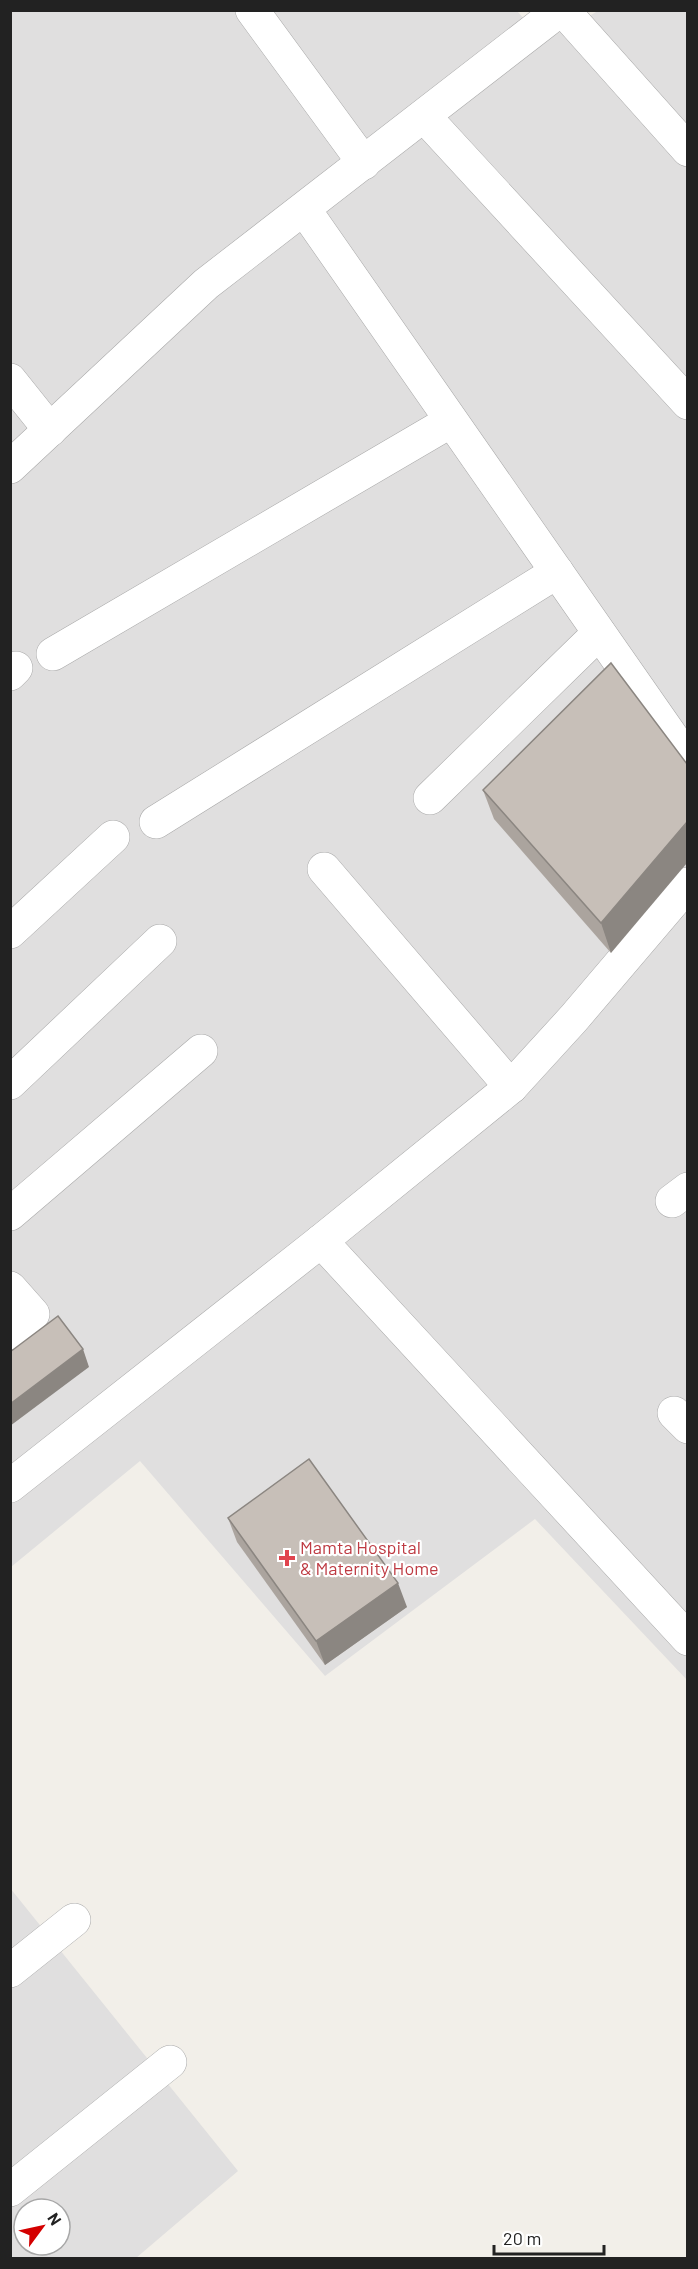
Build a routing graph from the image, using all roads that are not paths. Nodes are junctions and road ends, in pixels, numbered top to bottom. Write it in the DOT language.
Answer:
graph roads {
  1 [pos="252,10"];
  2 [pos="561,10"];
  3 [pos="424,116"];
  4 [pos="687,150"];
  5 [pos="364,163"];
  6 [pos="304,209"];
  7 [pos="10,380"];
  8 [pos="687,403"];
  9 [pos="452,421"];
  10 [pos="50,430"];
  11 [pos="10,466"];
  12 [pos="557,572"];
  13 [pos="599,633"];
  14 [pos="53,654"];
  15 [pos="687,760"];
  16 [pos="430,798"];
  17 [pos="156,822"];
  18 [pos="113,837"];
  19 [pos="324,869"];
  20 [pos="687,884"];
  21 [pos="10,932"];
  22 [pos="160,942"];
  23 [pos="201,1051"];
  24 [pos="10,1083"];
  25 [pos="511,1087"];
  26 [pos="10,1214"];
  27 [pos="321,1241"];
  28 [pos="10,1288"];
  29 [pos="10,1333"];
  30 [pos="10,1486"];
  31 [pos="687,1639"];
  32 [pos="74,1920"];
  33 [pos="10,1971"];
  34 [pos="170,2062"];
  35 [pos="10,2190"];
  1 -- 5 [label="street"];
  2 -- 3 [label="street"];
  2 -- 4 [label="street"];
  3 -- 5 [label="street"];
  3 -- 8 [label="street"];
  5 -- 6 [label="street"];
  6 -- 9 [label="street"];
  6 -- 10 [label="street"];
  7 -- 10 [label="street"];
  9 -- 12 [label="street"];
  9 -- 14 [label="street"];
  10 -- 11 [label="street"];
  12 -- 13 [label="street"];
  12 -- 17 [label="street"];
  13 -- 15 [label="street"];
  13 -- 16 [label="street"];
  18 -- 21 [label="street"];
  19 -- 25 [label="street"];
  20 -- 25 [label="street"];
  22 -- 24 [label="street"];
  23 -- 26 [label="street"];
  25 -- 27 [label="street"];
  27 -- 30 [label="street"];
  27 -- 31 [label="street"];
  28 -- 29 [label="street"];
  32 -- 33 [label="street"];
  34 -- 35 [label="street"];
}
